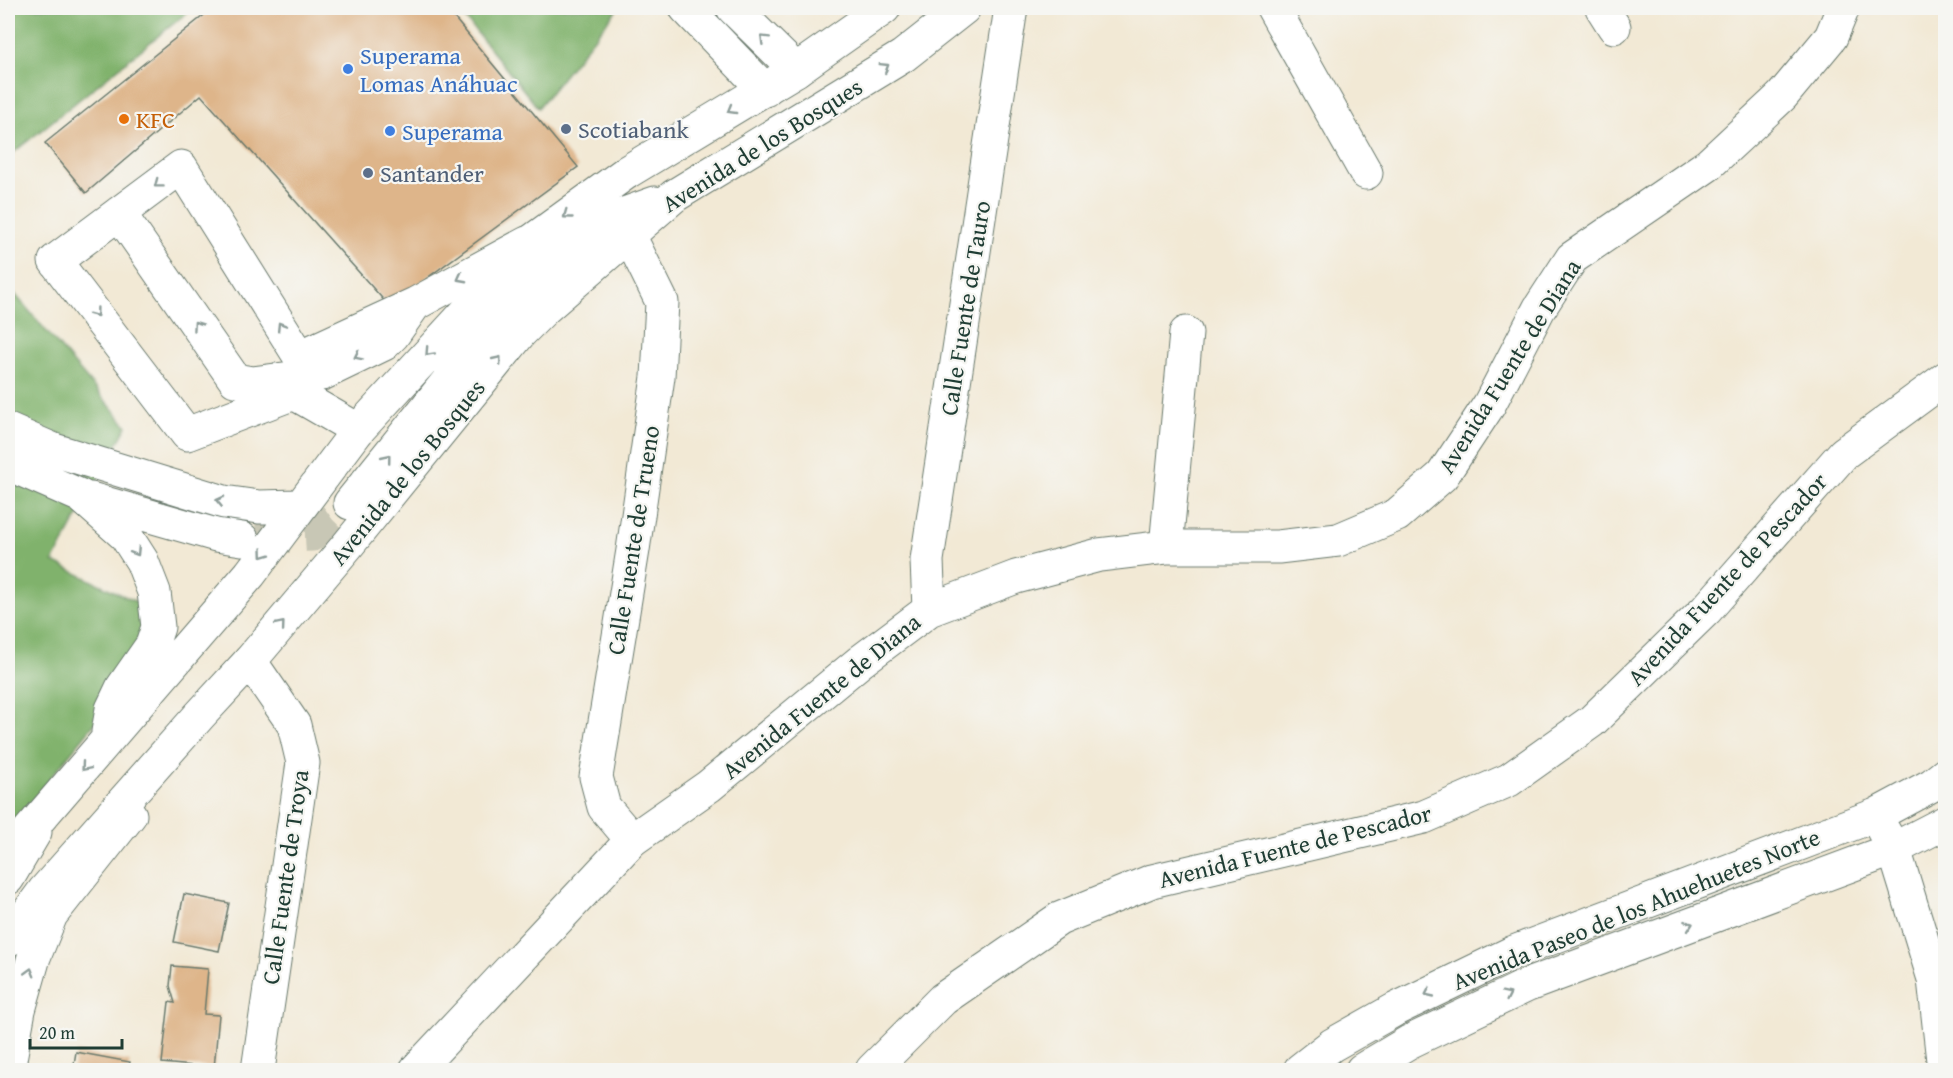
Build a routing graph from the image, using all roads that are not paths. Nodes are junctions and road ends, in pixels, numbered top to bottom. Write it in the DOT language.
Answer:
graph roads {
  1 [pos="686,8"];
  2 [pos="733,8"];
  3 [pos="884,8"];
  4 [pos="964,8"];
  5 [pos="1011,8"];
  6 [pos="1273,8"];
  7 [pos="1843,8"];
  8 [pos="796,70"];
  9 [pos="765,90"];
  10 [pos="1366,173"];
  11 [pos="674,196"];
  12 [pos="119,213"];
  13 [pos="629,235"];
  14 [pos="532,241"];
  15 [pos="1186,333"];
  16 [pos="298,376"];
  17 [pos="1946,378"];
  18 [pos="8,430"];
  19 [pos="358,430"];
  20 [pos="8,465"];
  21 [pos="51,465"];
  22 [pos="81,496"];
  23 [pos="350,503"];
  24 [pos="299,506"];
  25 [pos="242,539"];
  26 [pos="1166,547"];
  27 [pos="929,610"];
  28 [pos="250,661"];
  29 [pos="200,715"];
  30 [pos="106,743"];
  31 [pos="1946,774"];
  32 [pos="46,812"];
  33 [pos="1876,815"];
  34 [pos="1946,822"];
  35 [pos="633,840"];
  36 [pos="1894,849"];
  37 [pos="8,855"];
  38 [pos="8,878"];
  39 [pos="8,940"];
  40 [pos="14,1022"];
  41 [pos="8,1071"];
  42 [pos="258,1071"];
  43 [pos="416,1071"];
  44 [pos="872,1071"];
  45 [pos="1300,1071"];
  46 [pos="1362,1071"];
  47 [pos="1944,1071"];
  1 -- 9 [label="street"];
  8 -- 2 [label="street, one-way"];
  3 -- 8 [label="street, Avenida de los Bosques"];
  11 -- 4 [label="street, Avenida de los Bosques, one-way"];
  5 -- 27 [label="street, Calle Fuente de Tauro"];
  6 -- 10 [label="street"];
  7 -- 26 [label="street, Avenida Fuente de Diana"];
  8 -- 9 [label="street, Avenida de los Bosques"];
  9 -- 14 [label="street, Avenida de los Bosques, one-way"];
  11 -- 13 [label="street, Avenida de los Bosques"];
  23 -- 11 [label="street, one-way"];
  16 -- 12 [label="street, one-way"];
  16 -- 12 [label="street, one-way"];
  12 -- 16 [label="street, one-way"];
  28 -- 13 [label="street, Avenida de los Bosques, one-way"];
  13 -- 35 [label="street, Calle Fuente de Trueno"];
  14 -- 16 [label="street, one-way"];
  14 -- 19 [label="street, Avenida de los Bosques, one-way"];
  15 -- 26 [label="street"];
  16 -- 19 [label="street"];
  17 -- 44 [label="street, Avenida Fuente de Pescador"];
  18 -- 21 [label="street"];
  19 -- 24 [label="street, Avenida de los Bosques"];
  20 -- 21 [label="street"];
  21 -- 22 [label="street"];
  24 -- 21 [label="street, one-way"];
  22 -- 25 [label="street"];
  22 -- 30 [label="street, one-way"];
  24 -- 30 [label="street, Avenida de los Bosques, one-way"];
  26 -- 27 [label="street, Avenida Fuente de Diana"];
  27 -- 35 [label="street, Avenida Fuente de Diana"];
  28 -- 29 [label="street, Avenida de los Bosques"];
  28 -- 42 [label="street, Calle Fuente de Troya"];
  29 -- 39 [label="street"];
  40 -- 29 [label="street, Avenida de los Bosques, one-way"];
  30 -- 32 [label="street, Avenida de los Bosques, one-way"];
  31 -- 33 [label="street, Avenida Paseo de los Ahuehuetes Norte"];
  32 -- 37 [label="street"];
  32 -- 38 [label="street, Avenida de los Bosques"];
  33 -- 36 [label="street"];
  33 -- 45 [label="street, Avenida Paseo de los Ahuehuetes Norte, one-way"];
  34 -- 36 [label="street, Avenida Paseo de los Ahuehuetes Norte"];
  35 -- 43 [label="street, Avenida Fuente de Diana"];
  46 -- 36 [label="street, Avenida Paseo de los Ahuehuetes Norte, one-way"];
  36 -- 47 [label="street"];
  40 -- 41 [label="street, Avenida de los Bosques"];
}
